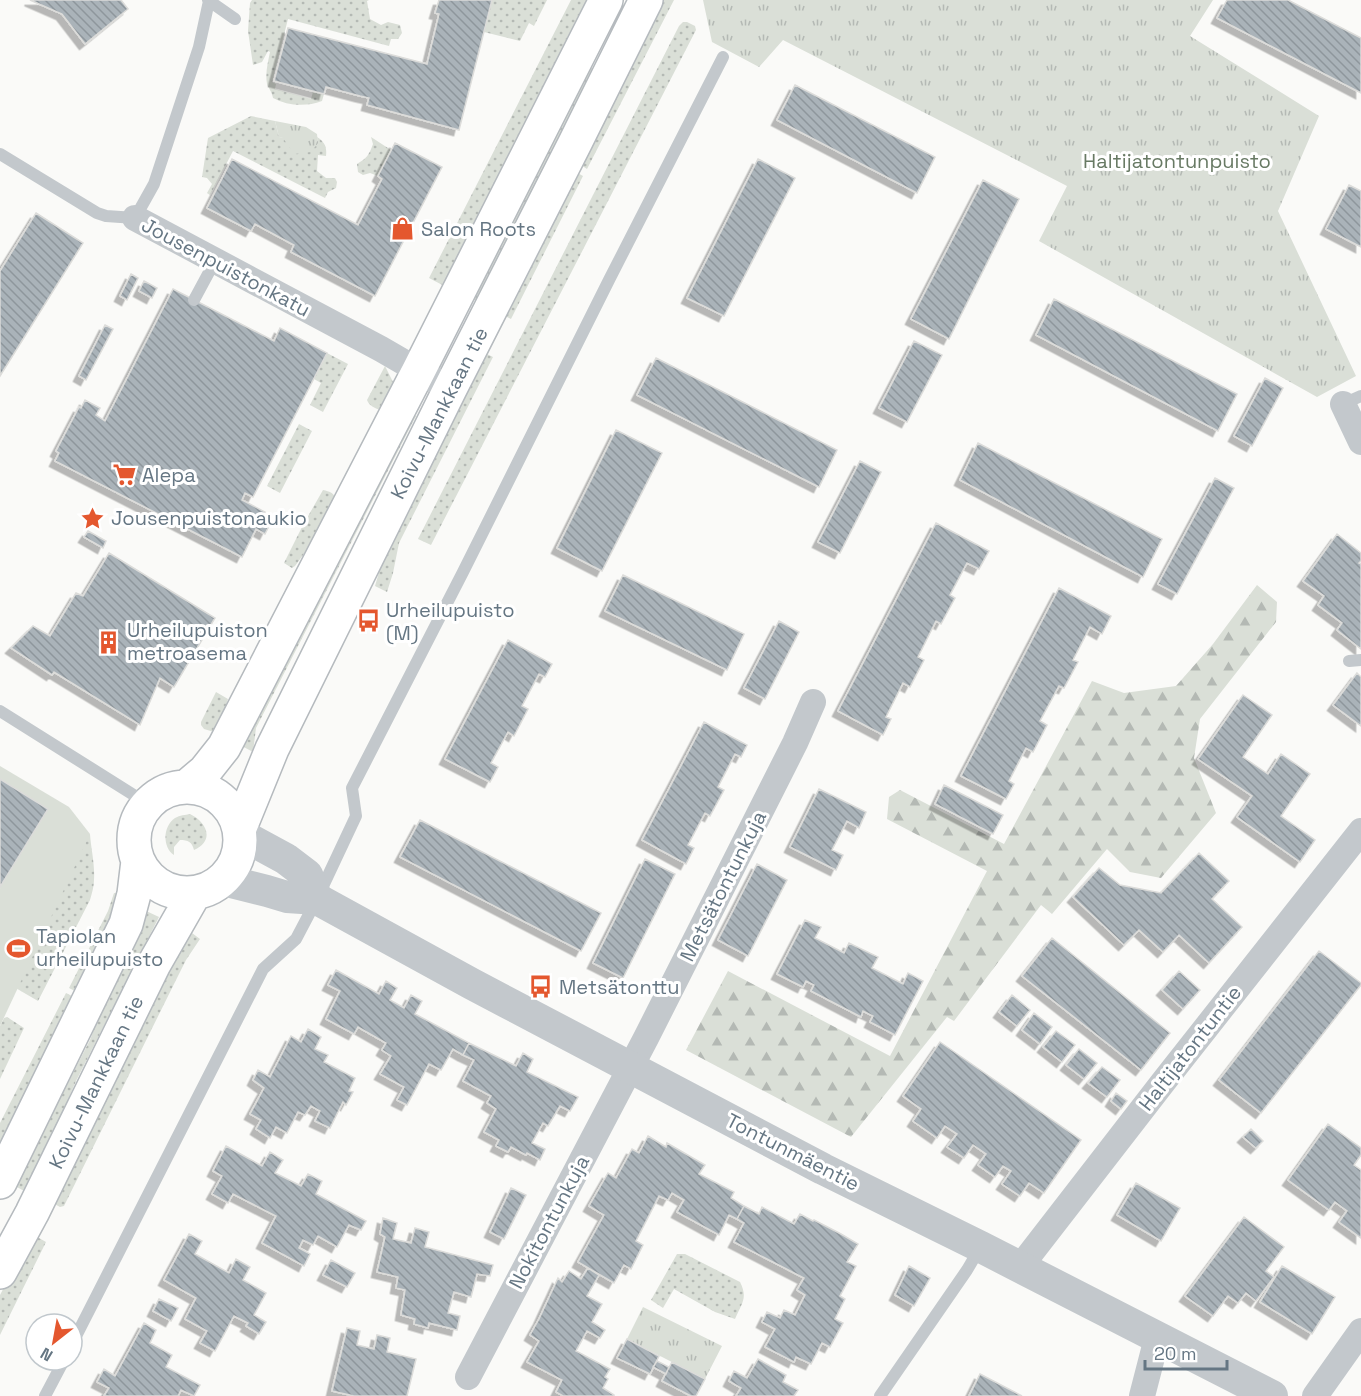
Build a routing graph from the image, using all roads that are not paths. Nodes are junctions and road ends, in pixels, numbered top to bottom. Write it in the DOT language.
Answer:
graph roads {
  1 [pos="606,0"];
  2 [pos="646,0"];
  3 [pos="208,1"];
  4 [pos="235,20"];
  5 [pos="723,57"];
  6 [pos="0,153"];
  7 [pos="135,218"];
  8 [pos="215,261"];
  9 [pos="194,300"];
  10 [pos="419,370"];
  11 [pos="450,389"];
  12 [pos="1352,400"];
  13 [pos="1361,442"];
  14 [pos="813,702"];
  15 [pos="0,711"];
  16 [pos="186,787"];
  17 [pos="148,804"];
  18 [pos="1361,831"];
  19 [pos="240,832"];
  20 [pos="138,861"];
  21 [pos="223,880"];
  22 [pos="194,894"];
  23 [pos="318,898"];
  24 [pos="631,1068"];
  25 [pos="0,1182"];
  26 [pos="981,1247"];
  27 [pos="1020,1267"];
  28 [pos="1,1268"];
  29 [pos="84,1321"];
  30 [pos="1361,1331"];
  31 [pos="1157,1338"];
  32 [pos="58,1372"];
  33 [pos="468,1377"];
  34 [pos="45,1396"];
  35 [pos="880,1396"];
  36 [pos="1142,1396"];
  37 [pos="1272,1396"];
  38 [pos="1315,1396"];
  1 -- 10 [label="main road, Koivu-Mankkaan tie"];
  2 -- 11 [label="main road, Koivu-Mankkaan tie"];
  3 -- 4 [label="lane"];
  3 -- 7 [label="lane"];
  5 -- 23 [label="lane"];
  6 -- 7 [label="lane, Jousenpuistonkatu"];
  7 -- 8 [label="street, Jousenpuistonkatu"];
  8 -- 9 [label="lane"];
  8 -- 10 [label="street, Jousenpuistonkatu"];
  10 -- 11 [label="street, Jousenpuistonkatu"];
  10 -- 16 [label="main road, Koivu-Mankkaan tie"];
  11 -- 19 [label="main road, Koivu-Mankkaan tie"];
  12 -- 13 [label="street"];
  14 -- 24 [label="street, Metsätontunkuja"];
  15 -- 17 [label="lane"];
  16 -- 17 [label="main road"];
  16 -- 19 [label="main road"];
  17 -- 20 [label="main road"];
  18 -- 27 [label="street, Haltijatontuntie"];
  19 -- 21 [label="main road"];
  19 -- 23 [label="street"];
  20 -- 22 [label="main road"];
  20 -- 25 [label="main road"];
  21 -- 22 [label="main road"];
  21 -- 23 [label="street, Tontunmäentie"];
  22 -- 28 [label="main road, Koivu-Mankkaan tie"];
  23 -- 24 [label="street, Tontunmäentie"];
  23 -- 29 [label="lane"];
  24 -- 26 [label="street, Tontunmäentie"];
  24 -- 33 [label="street, Nokitontunkuja"];
  26 -- 27 [label="street, Tontunmäentie"];
  26 -- 35 [label="lane"];
  27 -- 31 [label="street, Tontunmäentie"];
  30 -- 38 [label="street"];
  31 -- 36 [label="street"];
  31 -- 37 [label="street, Tontunmäentie"];
  32 -- 34 [label="lane"];
}
